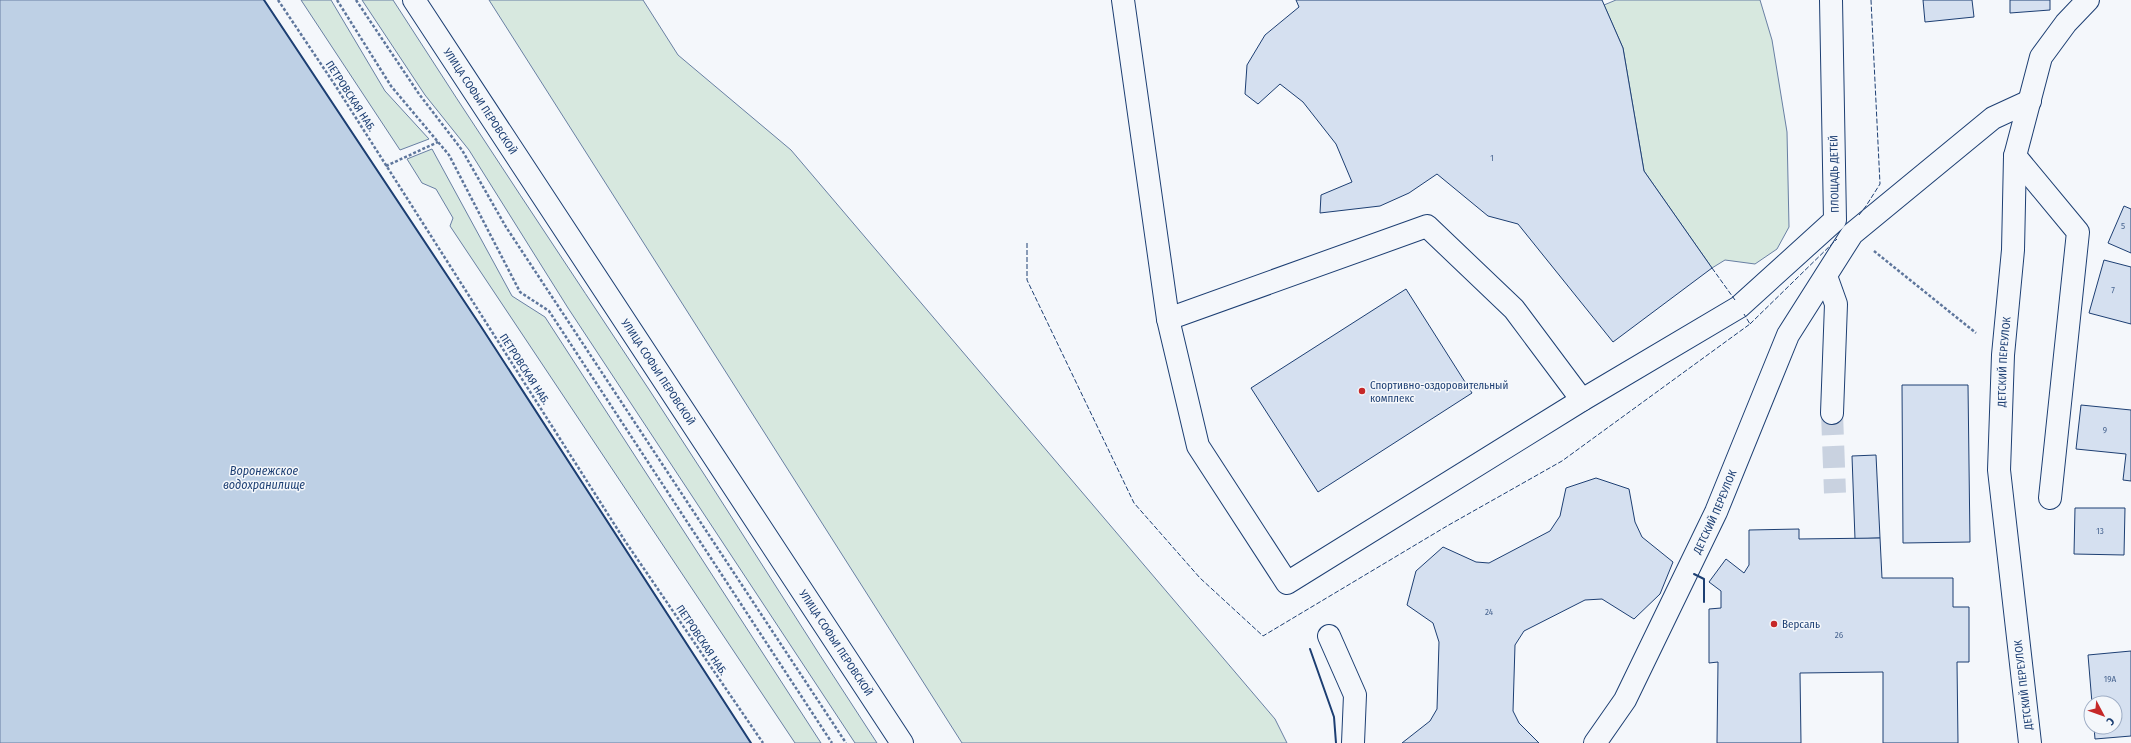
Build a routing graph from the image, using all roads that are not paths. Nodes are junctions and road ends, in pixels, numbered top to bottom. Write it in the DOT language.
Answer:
graph roads {
  1 [pos="414,0"];
  2 [pos="1123,0"];
  3 [pos="1830,0"];
  4 [pos="2088,0"];
  5 [pos="2030,101"];
  6 [pos="2015,156"];
  7 [pos="1826,276"];
  8 [pos="1168,319"];
  9 [pos="1582,400"];
  10 [pos="1832,413"];
  11 [pos="2050,498"];
  12 [pos="1329,636"];
  13 [pos="902,743"];
  14 [pos="1353,743"];
  15 [pos="1595,743"];
  16 [pos="2030,743"];
  1 -- 13 [label="street, УЛИЦА СОФЬИ ПЕРОВСКОЙ"];
  2 -- 8 [label="street"];
  3 -- 9 [label="street, ПЛОЩАДЬ ДЕТЕЙ"];
  4 -- 5 [label="street, ДЕТСКИЙ ПЕРЕУЛОК"];
  5 -- 6 [label="street, ДЕТСКИЙ ПЕРЕУЛОК"];
  5 -- 7 [label="street, ДЕТСКИЙ ПЕРЕУЛОК"];
  6 -- 11 [label="street"];
  6 -- 16 [label="street, ДЕТСКИЙ ПЕРЕУЛОК"];
  7 -- 10 [label="street"];
  7 -- 15 [label="street, ДЕТСКИЙ ПЕРЕУЛОК"];
  8 -- 9 [label="street"];
  8 -- 9 [label="street, ПЛОЩАДЬ ДЕТЕЙ"];
  12 -- 14 [label="street"];
}
